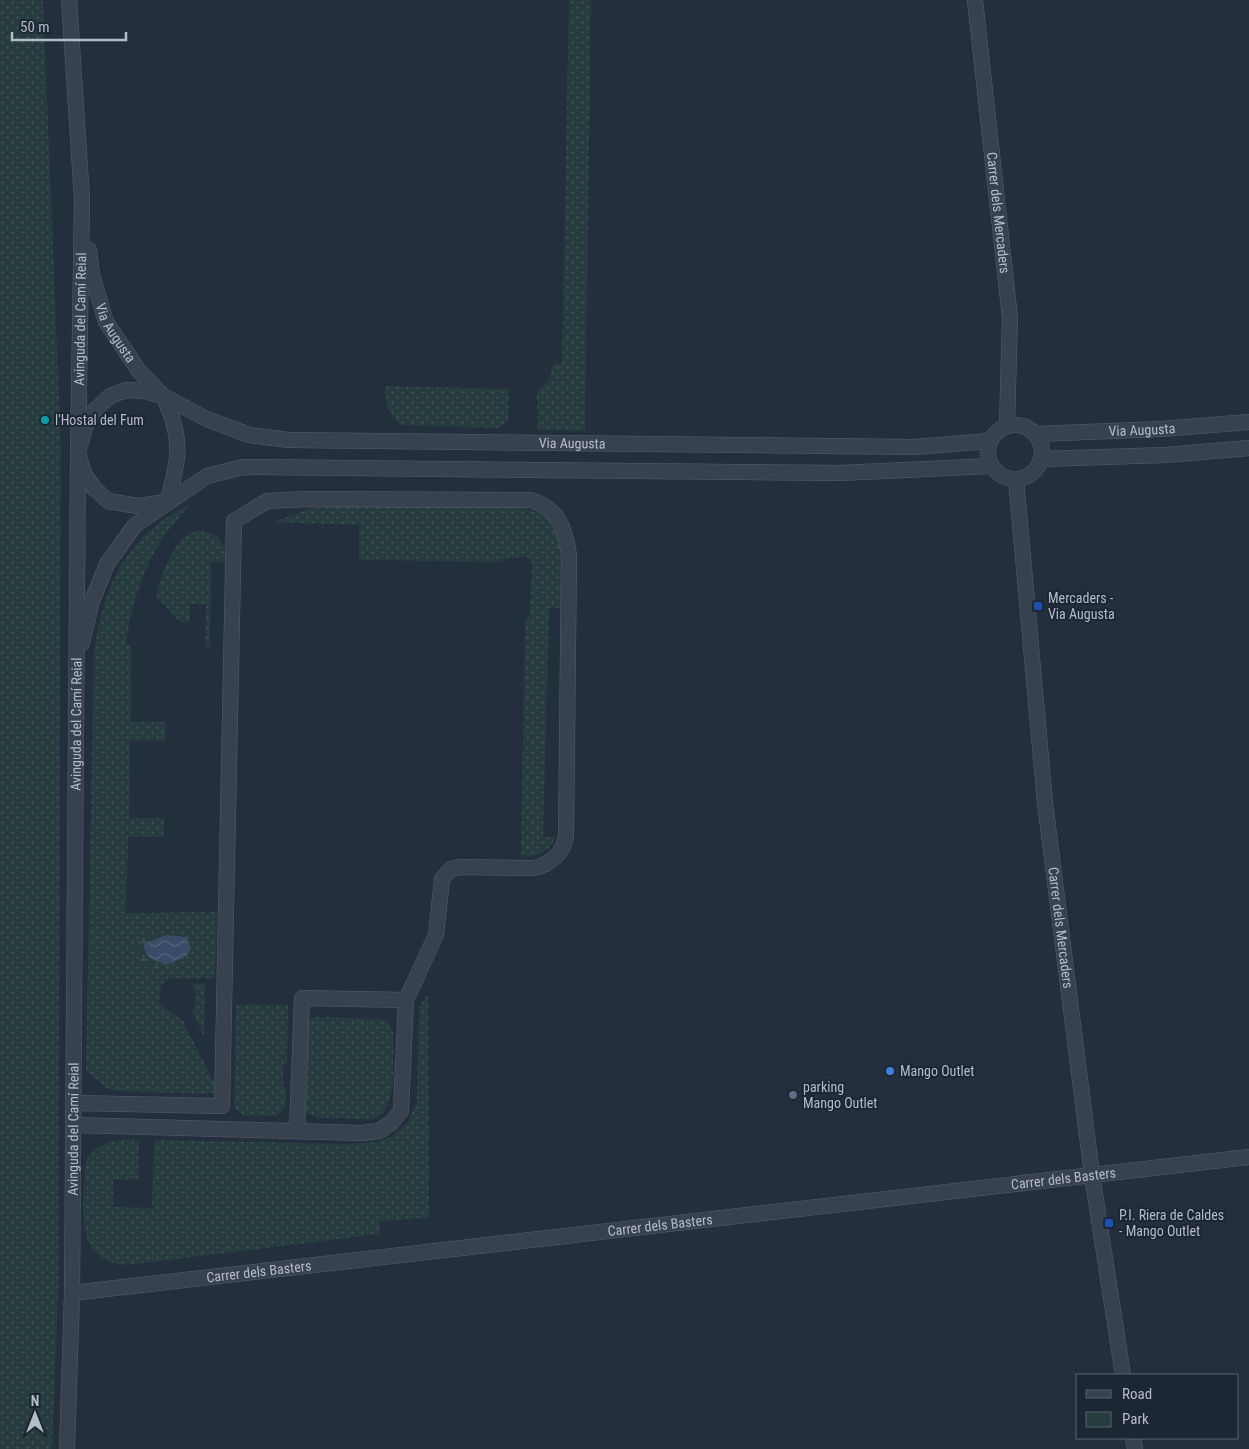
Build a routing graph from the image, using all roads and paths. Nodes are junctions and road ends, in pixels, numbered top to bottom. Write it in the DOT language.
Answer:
graph roads {
  1 [pos="70,0"];
  2 [pos="975,0"];
  3 [pos="82,199"];
  4 [pos="163,396"];
  5 [pos="1249,422"];
  6 [pos="1007,426"];
  7 [pos="1036,434"];
  8 [pos="989,441"];
  9 [pos="1249,448"];
  10 [pos="78,453"];
  11 [pos="1042,459"];
  12 [pos="991,466"];
  13 [pos="1016,480"];
  14 [pos="167,502"];
  15 [pos="76,669"];
  16 [pos="406,1000"];
  17 [pos="74,1103"];
  18 [pos="74,1125"];
  19 [pos="297,1131"];
  20 [pos="1249,1157"];
  21 [pos="1092,1175"];
  22 [pos="72,1293"];
  23 [pos="1123,1374"];
  24 [pos="67,1449"];
  1 -- 3 [label="street, Avinguda del Camí Reial"];
  2 -- 6 [label="street, Carrer dels Mercaders"];
  3 -- 4 [label="street, Via Augusta"];
  3 -- 10 [label="street, Avinguda del Camí Reial"];
  4 -- 8 [label="street, Via Augusta"];
  4 -- 10 [label="street, Via Augusta"];
  4 -- 14 [label="street, Via Augusta"];
  5 -- 7 [label="street, Via Augusta"];
  6 -- 7 [label="street"];
  6 -- 8 [label="street"];
  7 -- 11 [label="street"];
  8 -- 12 [label="street"];
  9 -- 11 [label="street, Via Augusta"];
  10 -- 14 [label="street, Via Augusta"];
  10 -- 15 [label="street, Avinguda del Camí Reial"];
  11 -- 13 [label="street"];
  12 -- 13 [label="street"];
  12 -- 14 [label="street, Via Augusta"];
  13 -- 21 [label="street, Carrer dels Mercaders"];
  14 -- 15 [label="street, Via Augusta"];
  15 -- 17 [label="street, Avinguda del Camí Reial"];
  16 -- 17 [label="street"];
  16 -- 19 [label="street"];
  16 -- 19 [label="street"];
  17 -- 18 [label="street, Avinguda del Camí Reial"];
  18 -- 19 [label="street"];
  18 -- 22 [label="street, Avinguda del Camí Reial"];
  20 -- 21 [label="street, Carrer dels Basters"];
  21 -- 22 [label="street, Carrer dels Basters"];
  21 -- 23 [label="street, Carrer dels Mercaders"];
  22 -- 24 [label="street, Avinguda del Camí Reial"];
}
